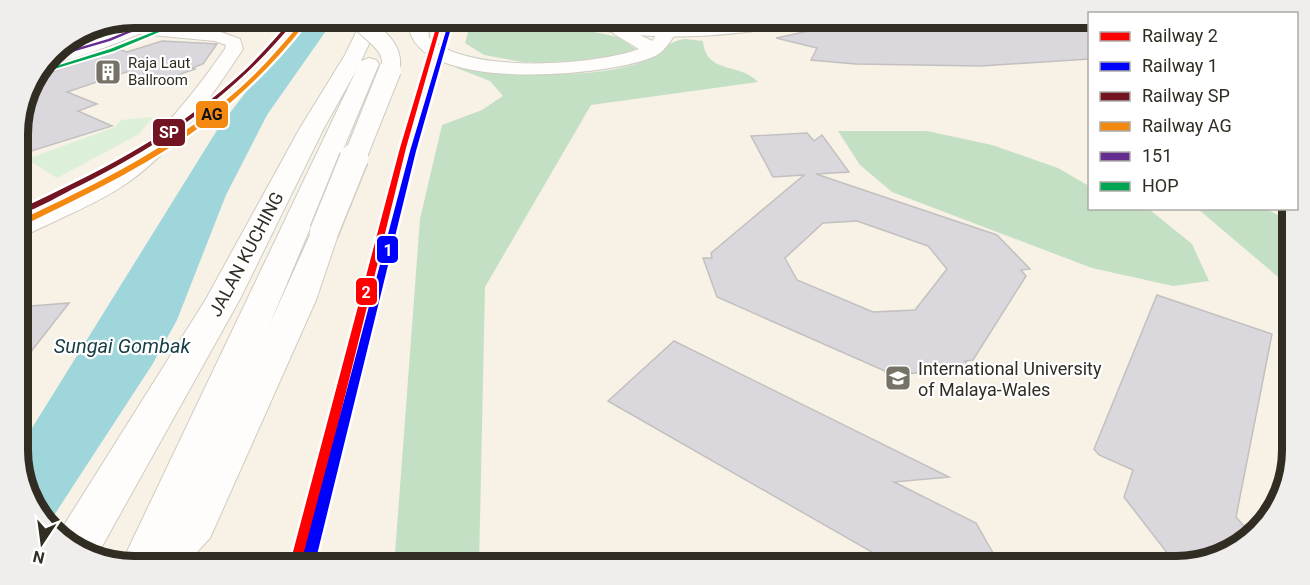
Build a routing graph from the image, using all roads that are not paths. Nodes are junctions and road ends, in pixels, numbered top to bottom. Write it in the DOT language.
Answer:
graph roads {
  1 [pos="140,28"];
  2 [pos="367,28"];
  3 [pos="368,28"];
  4 [pos="384,28"];
  5 [pos="417,28"];
  6 [pos="607,28"];
  7 [pos="720,28"];
  8 [pos="136,30"];
  9 [pos="621,30"];
  10 [pos="667,32"];
  11 [pos="650,51"];
  12 [pos="68,52"];
  13 [pos="29,223"];
  14 [pos="80,541"];
  15 [pos="149,556"];
  16 [pos="162,556"];
  1 -- 8 [label="main road"];
  2 -- 14 [label="main road, JALAN KUCHING"];
  3 -- 16 [label="main road, bridge"];
  4 -- 15 [label="main road, JALAN KUCHING"];
  5 -- 11 [label="main road"];
  6 -- 9 [label="main road"];
  7 -- 10 [label="main road"];
  8 -- 12 [label="main road"];
  8 -- 13 [label="street"];
  9 -- 10 [label="main road"];
  9 -- 11 [label="main road"];
  10 -- 11 [label="main road"];
}
